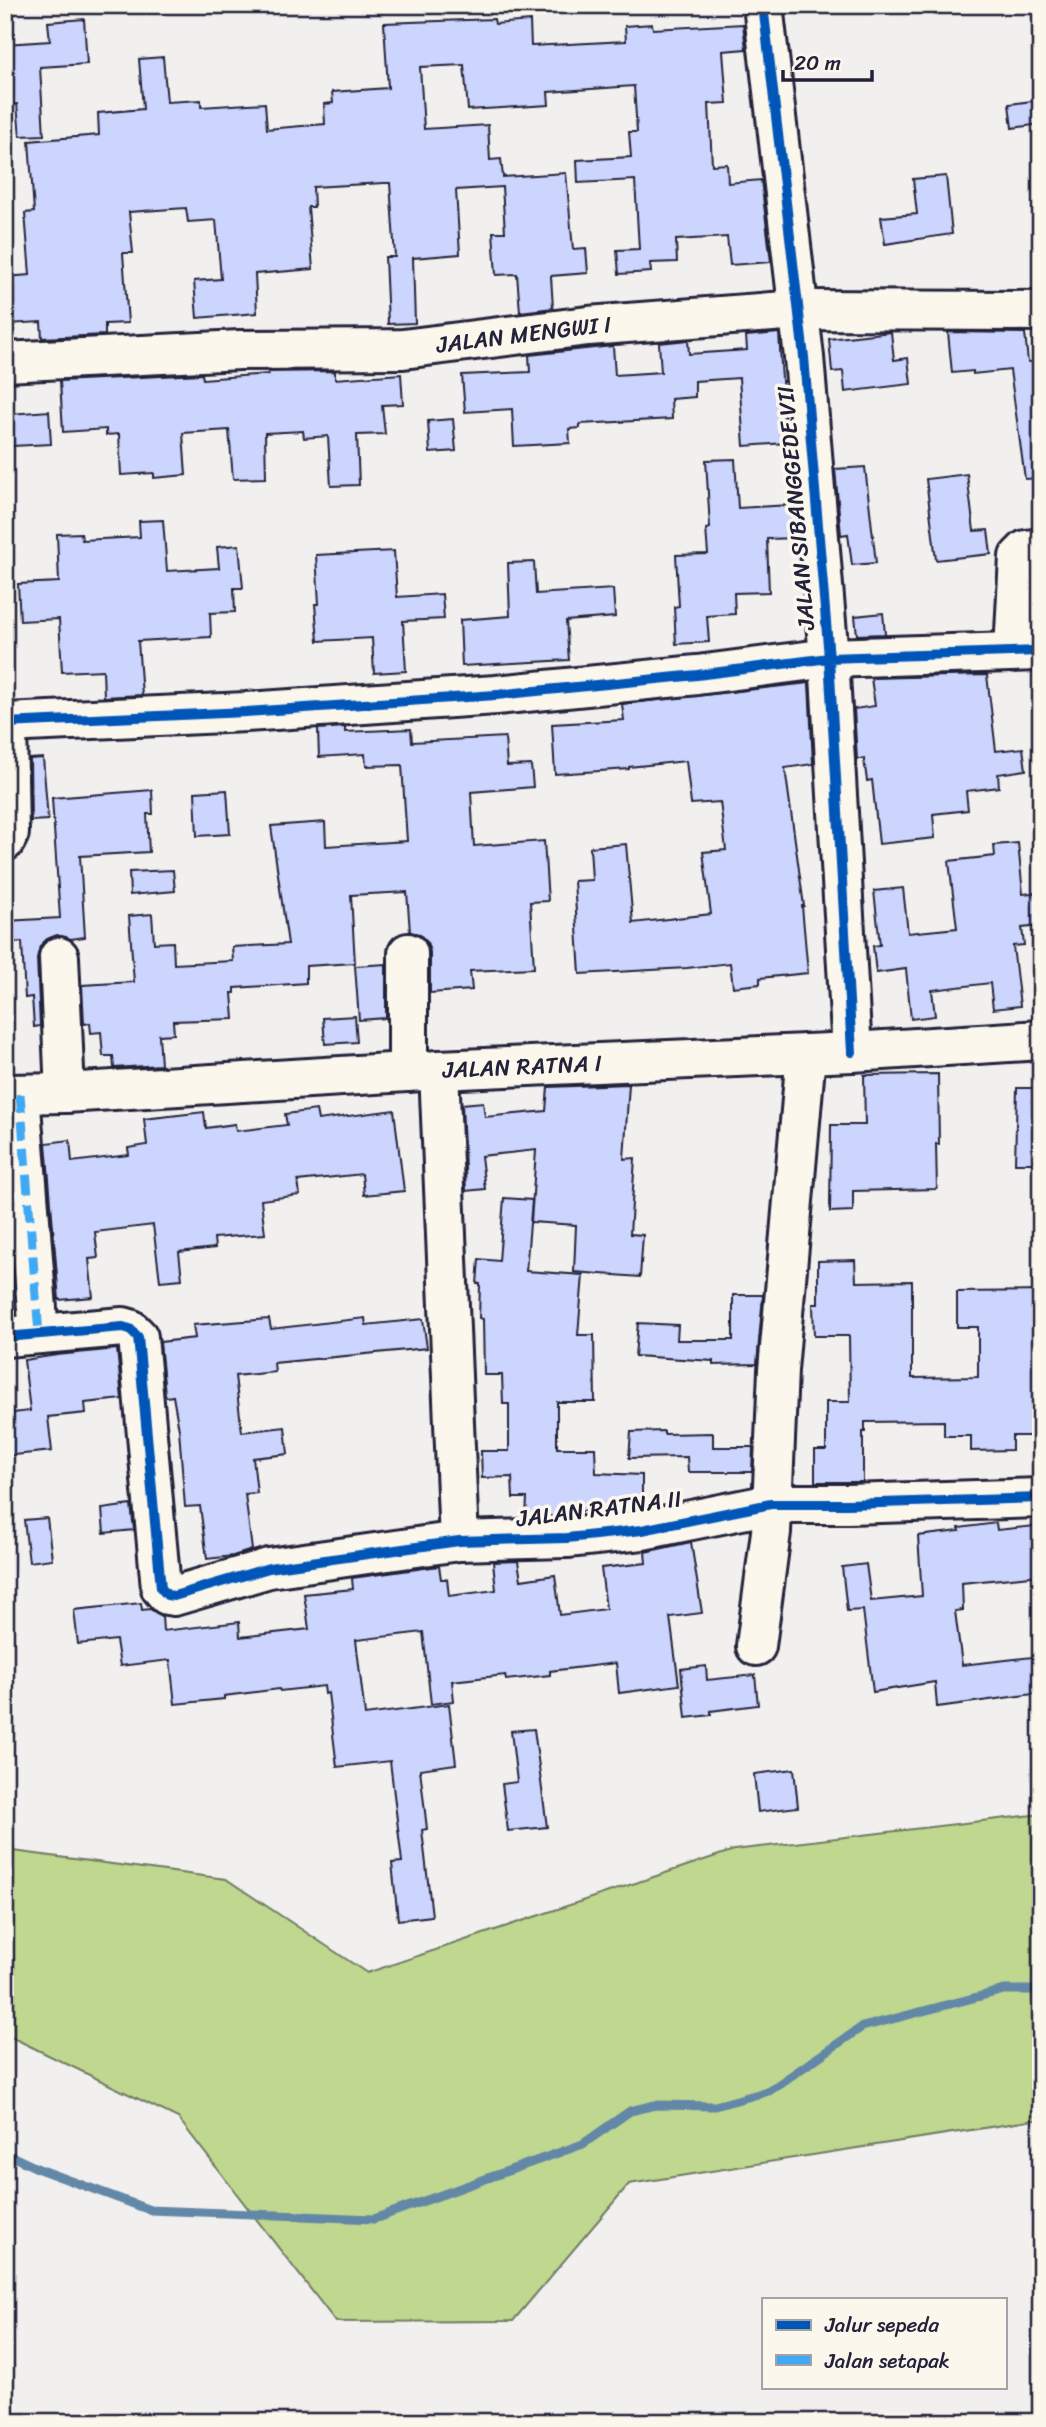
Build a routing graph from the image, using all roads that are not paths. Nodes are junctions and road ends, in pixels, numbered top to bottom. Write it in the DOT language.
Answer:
graph roads {
  1 [pos="763,5"];
  2 [pos="799,310"];
  3 [pos="1041,311"];
  4 [pos="5,362"];
  5 [pos="1041,548"];
  6 [pos="1027,651"];
  7 [pos="829,658"];
  8 [pos="6,723"];
  9 [pos="5,841"];
  10 [pos="408,953"];
  11 [pos="59,957"];
  12 [pos="1041,1040"];
  13 [pos="852,1052"];
  14 [pos="806,1054"];
  15 [pos="424,1071"];
  16 [pos="65,1093"];
  17 [pos="13,1094"];
  18 [pos="22,1336"];
  19 [pos="1041,1498"];
  20 [pos="771,1504"];
  21 [pos="459,1541"];
  22 [pos="756,1646"];
  1 -- 2 [label="street, JALAN SIBANGGEDE VII"];
  2 -- 3 [label="street, JALAN MENGWI I"];
  2 -- 4 [label="street, JALAN MENGWI I"];
  2 -- 7 [label="street, JALAN SIBANGGEDE VII"];
  5 -- 6 [label="street"];
  6 -- 7 [label="street"];
  7 -- 8 [label="street"];
  7 -- 13 [label="street, JALAN SIBANGGEDE VII"];
  8 -- 9 [label="street"];
  10 -- 15 [label="street"];
  11 -- 16 [label="street"];
  12 -- 13 [label="street, JALAN RATNA I"];
  13 -- 14 [label="street, JALAN RATNA I"];
  14 -- 15 [label="street, JALAN RATNA I"];
  14 -- 20 [label="street"];
  15 -- 16 [label="street, JALAN RATNA I"];
  15 -- 21 [label="street"];
  16 -- 17 [label="street, JALAN RATNA I"];
  17 -- 18 [label="street"];
  18 -- 21 [label="street, JALAN RATNA II"];
  19 -- 20 [label="street, JALAN RATNA II"];
  20 -- 21 [label="street, JALAN RATNA II"];
  20 -- 22 [label="street"];
}
